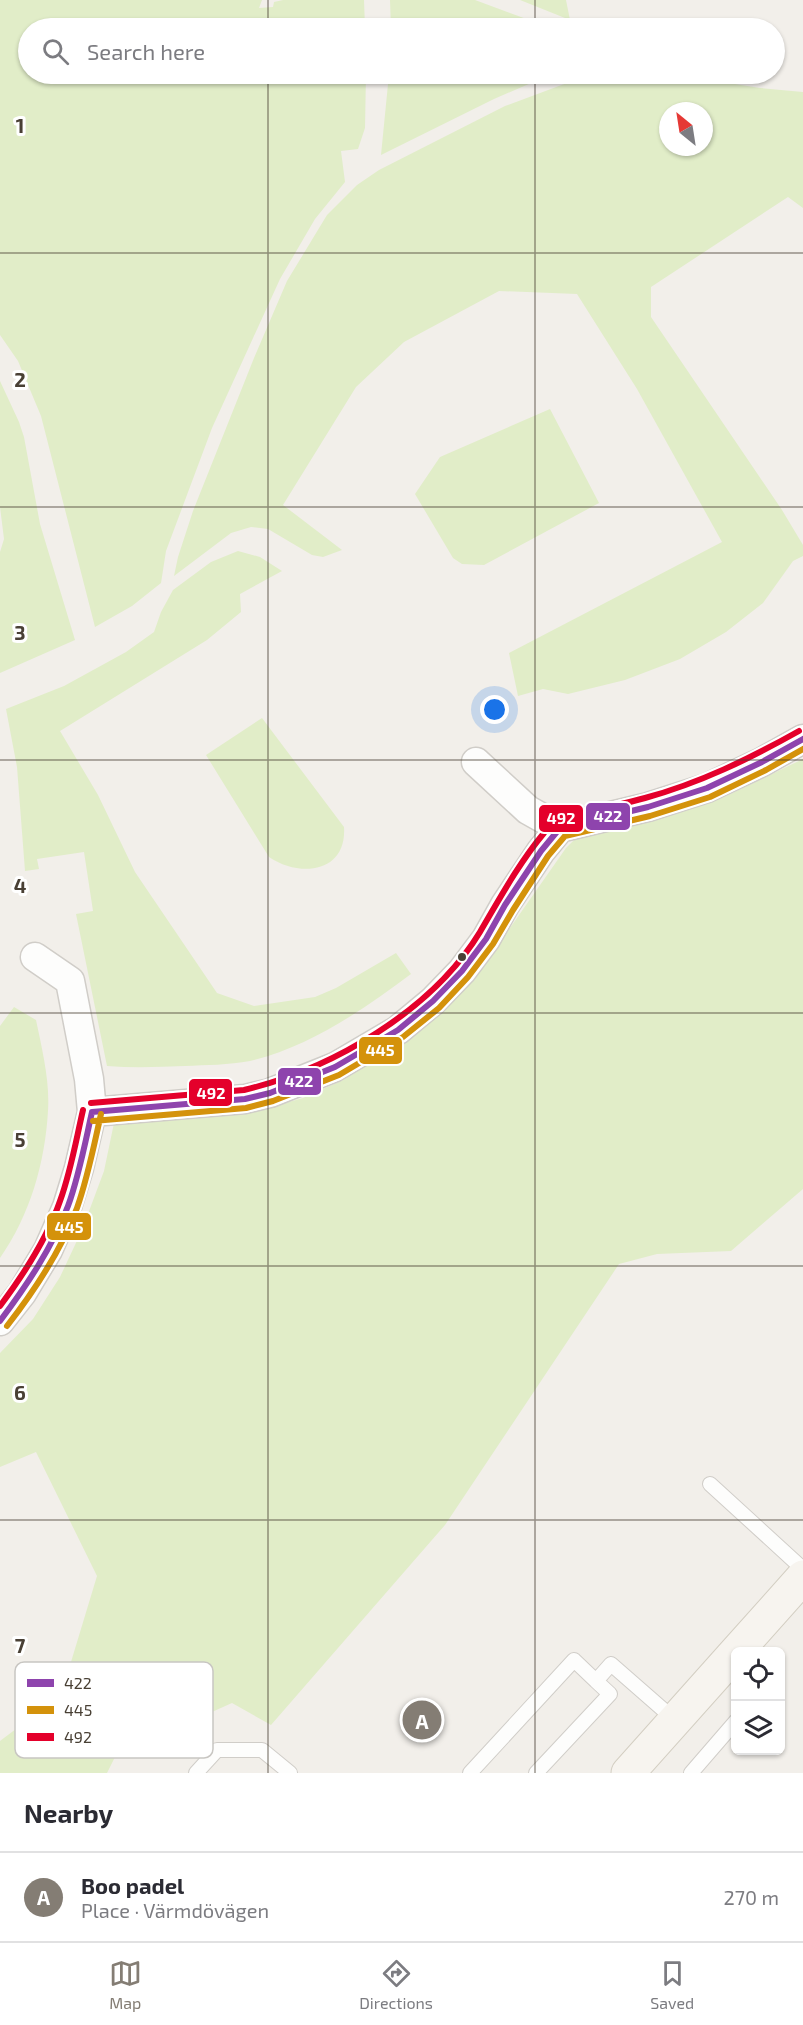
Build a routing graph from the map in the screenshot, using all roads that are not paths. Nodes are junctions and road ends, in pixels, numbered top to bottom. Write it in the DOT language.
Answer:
graph roads {
  1 [pos="803,739"];
  2 [pos="476,762"];
  3 [pos="560,828"];
  4 [pos="35,957"];
  5 [pos="92,1112"];
  6 [pos="0,1321"];
  7 [pos="710,1484"];
  8 [pos="803,1569"];
  9 [pos="803,1577"];
  10 [pos="746,1647"];
  11 [pos="731,1662"];
  12 [pos="596,1681"];
  13 [pos="675,1720"];
  14 [pos="731,1725"];
  15 [pos="213,1754"];
  16 [pos="210,1758"];
  17 [pos="196,1773"];
  18 [pos="290,1773"];
  19 [pos="470,1773"];
  20 [pos="536,1773"];
  21 [pos="628,1773"];
  22 [pos="691,1773"];
  1 -- 3 [label="street"];
  2 -- 3 [label="street"];
  3 -- 5 [label="street"];
  4 -- 5 [label="street"];
  5 -- 6 [label="street"];
  7 -- 8 [label="lane"];
  9 -- 10 [label="main road"];
  11 -- 13 [label="main road"];
  12 -- 13 [label="lane"];
  12 -- 19 [label="lane"];
  12 -- 20 [label="lane"];
  13 -- 21 [label="main road"];
  14 -- 22 [label="lane"];
  15 -- 18 [label="lane"];
  16 -- 17 [label="lane"];
}
